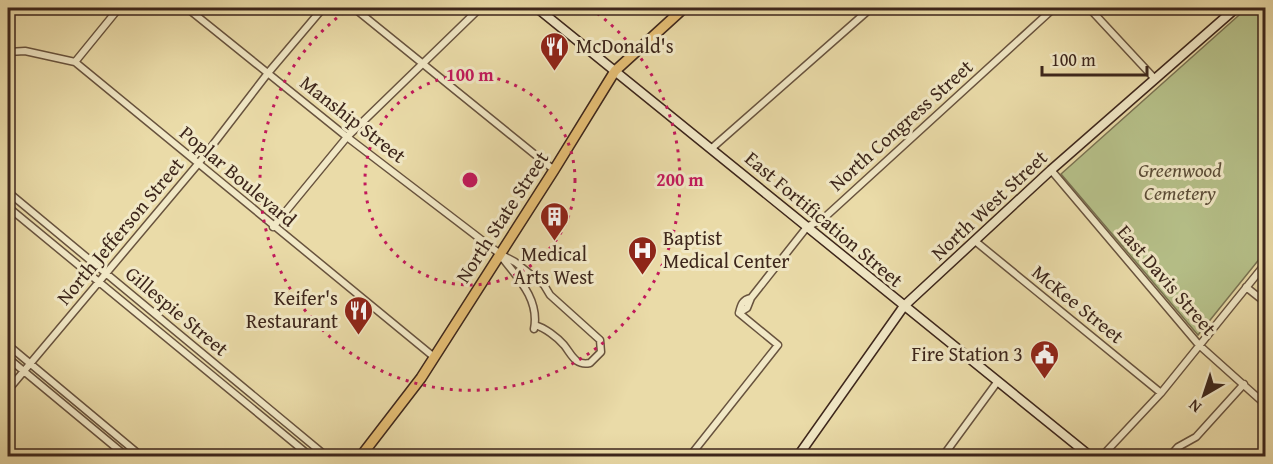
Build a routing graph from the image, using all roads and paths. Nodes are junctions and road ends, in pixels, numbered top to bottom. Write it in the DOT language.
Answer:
graph roads {
  1 [pos="119,8"];
  2 [pos="187,8"];
  3 [pos="323,8"];
  4 [pos="354,8"];
  5 [pos="480,8"];
  6 [pos="537,8"];
  7 [pos="684,8"];
  8 [pos="871,8"];
  9 [pos="1054,8"];
  10 [pos="1089,8"];
  11 [pos="1236,8"];
  12 [pos="8,52"];
  13 [pos="75,62"];
  14 [pos="422,63"];
  15 [pos="615,70"];
  16 [pos="268,73"];
  17 [pos="1155,79"];
  18 [pos="347,137"];
  19 [pos="712,148"];
  20 [pos="198,164"];
  21 [pos="554,170"];
  22 [pos="1051,170"];
  23 [pos="8,192"];
  24 [pos="8,207"];
  25 [pos="273,227"];
  26 [pos="807,227"];
  27 [pos="975,241"];
  28 [pos="500,254"];
  29 [pos="1266,263"];
  30 [pos="105,273"];
  31 [pos="98,281"];
  32 [pos="1246,286"];
  33 [pos="1266,303"];
  34 [pos="904,306"];
  35 [pos="8,345"];
  36 [pos="1199,345"];
  37 [pos="434,357"];
  38 [pos="8,358"];
  39 [pos="30,363"];
  40 [pos="23,371"];
  41 [pos="998,381"];
  42 [pos="1244,384"];
  43 [pos="8,390"];
  44 [pos="1161,393"];
  45 [pos="71,398"];
  46 [pos="1266,405"];
  47 [pos="65,406"];
  48 [pos="116,436"];
  49 [pos="110,444"];
  50 [pos="126,456"];
  51 [pos="141,456"];
  52 [pos="310,456"];
  53 [pos="326,456"];
  54 [pos="361,456"];
  55 [pos="690,456"];
  56 [pos="798,456"];
  57 [pos="942,456"];
  58 [pos="1090,456"];
  59 [pos="1102,456"];
  60 [pos="1170,456"];
  1 -- 13 [label="street"];
  2 -- 16 [label="street, Manship Street"];
  3 -- 16 [label="street, North Jefferson Street"];
  4 -- 14 [label="street"];
  5 -- 14 [label="street"];
  6 -- 15 [label="street, East Fortification Street"];
  7 -- 15 [label="main road, North State Street"];
  8 -- 19 [label="street"];
  9 -- 26 [label="street, North Congress Street"];
  10 -- 17 [label="street"];
  11 -- 17 [label="street, North West Street"];
  12 -- 13 [label="street, Poplar Boulevard"];
  13 -- 20 [label="street, Poplar Boulevard"];
  14 -- 18 [label="street"];
  14 -- 21 [label="street"];
  15 -- 19 [label="street, East Fortification Street"];
  15 -- 21 [label="main road, North State Street"];
  16 -- 18 [label="street, Manship Street"];
  16 -- 20 [label="street, North Jefferson Street"];
  17 -- 22 [label="street, North West Street"];
  18 -- 25 [label="street"];
  18 -- 28 [label="street, Manship Street"];
  19 -- 26 [label="street, East Fortification Street"];
  20 -- 25 [label="street, Poplar Boulevard"];
  20 -- 30 [label="street, North Jefferson Street"];
  21 -- 28 [label="main road, North State Street"];
  22 -- 27 [label="street, North West Street"];
  22 -- 36 [label="street, East Davis Street"];
  23 -- 30 [label="street, Gillespie Street"];
  24 -- 31 [label="street, Gillespie Street"];
  25 -- 37 [label="street, Poplar Boulevard"];
  26 -- 34 [label="street, East Fortification Street"];
  26 -- 55 [label="street, North Congress Street"];
  27 -- 34 [label="street, North West Street"];
  27 -- 44 [label="street, McKee Street"];
  28 -- 28 [label="street, Manship Street"];
  28 -- 37 [label="main road, North State Street"];
  29 -- 32 [label="street"];
  30 -- 31 [label="street, North Jefferson Street"];
  30 -- 53 [label="street, Gillespie Street"];
  31 -- 39 [label="street, North Jefferson Street"];
  31 -- 52 [label="street, Gillespie Street"];
  32 -- 33 [label="street"];
  32 -- 36 [label="street"];
  34 -- 41 [label="street, East Fortification Street"];
  34 -- 56 [label="street, North West Street"];
  35 -- 39 [label="street"];
  36 -- 42 [label="street, East Davis Street"];
  36 -- 44 [label="street"];
  37 -- 54 [label="main road, North State Street"];
  38 -- 40 [label="street"];
  39 -- 40 [label="street, North Jefferson Street"];
  39 -- 45 [label="street"];
  40 -- 43 [label="street, North Jefferson Street"];
  40 -- 47 [label="street"];
  41 -- 57 [label="street"];
  41 -- 58 [label="street, East Fortification Street"];
  42 -- 46 [label="street, East Davis Street"];
  42 -- 60 [label="street"];
  44 -- 59 [label="street"];
  45 -- 47 [label="street"];
  45 -- 48 [label="street"];
  47 -- 49 [label="street"];
  48 -- 49 [label="street"];
  48 -- 51 [label="street"];
  49 -- 50 [label="street"];
}
